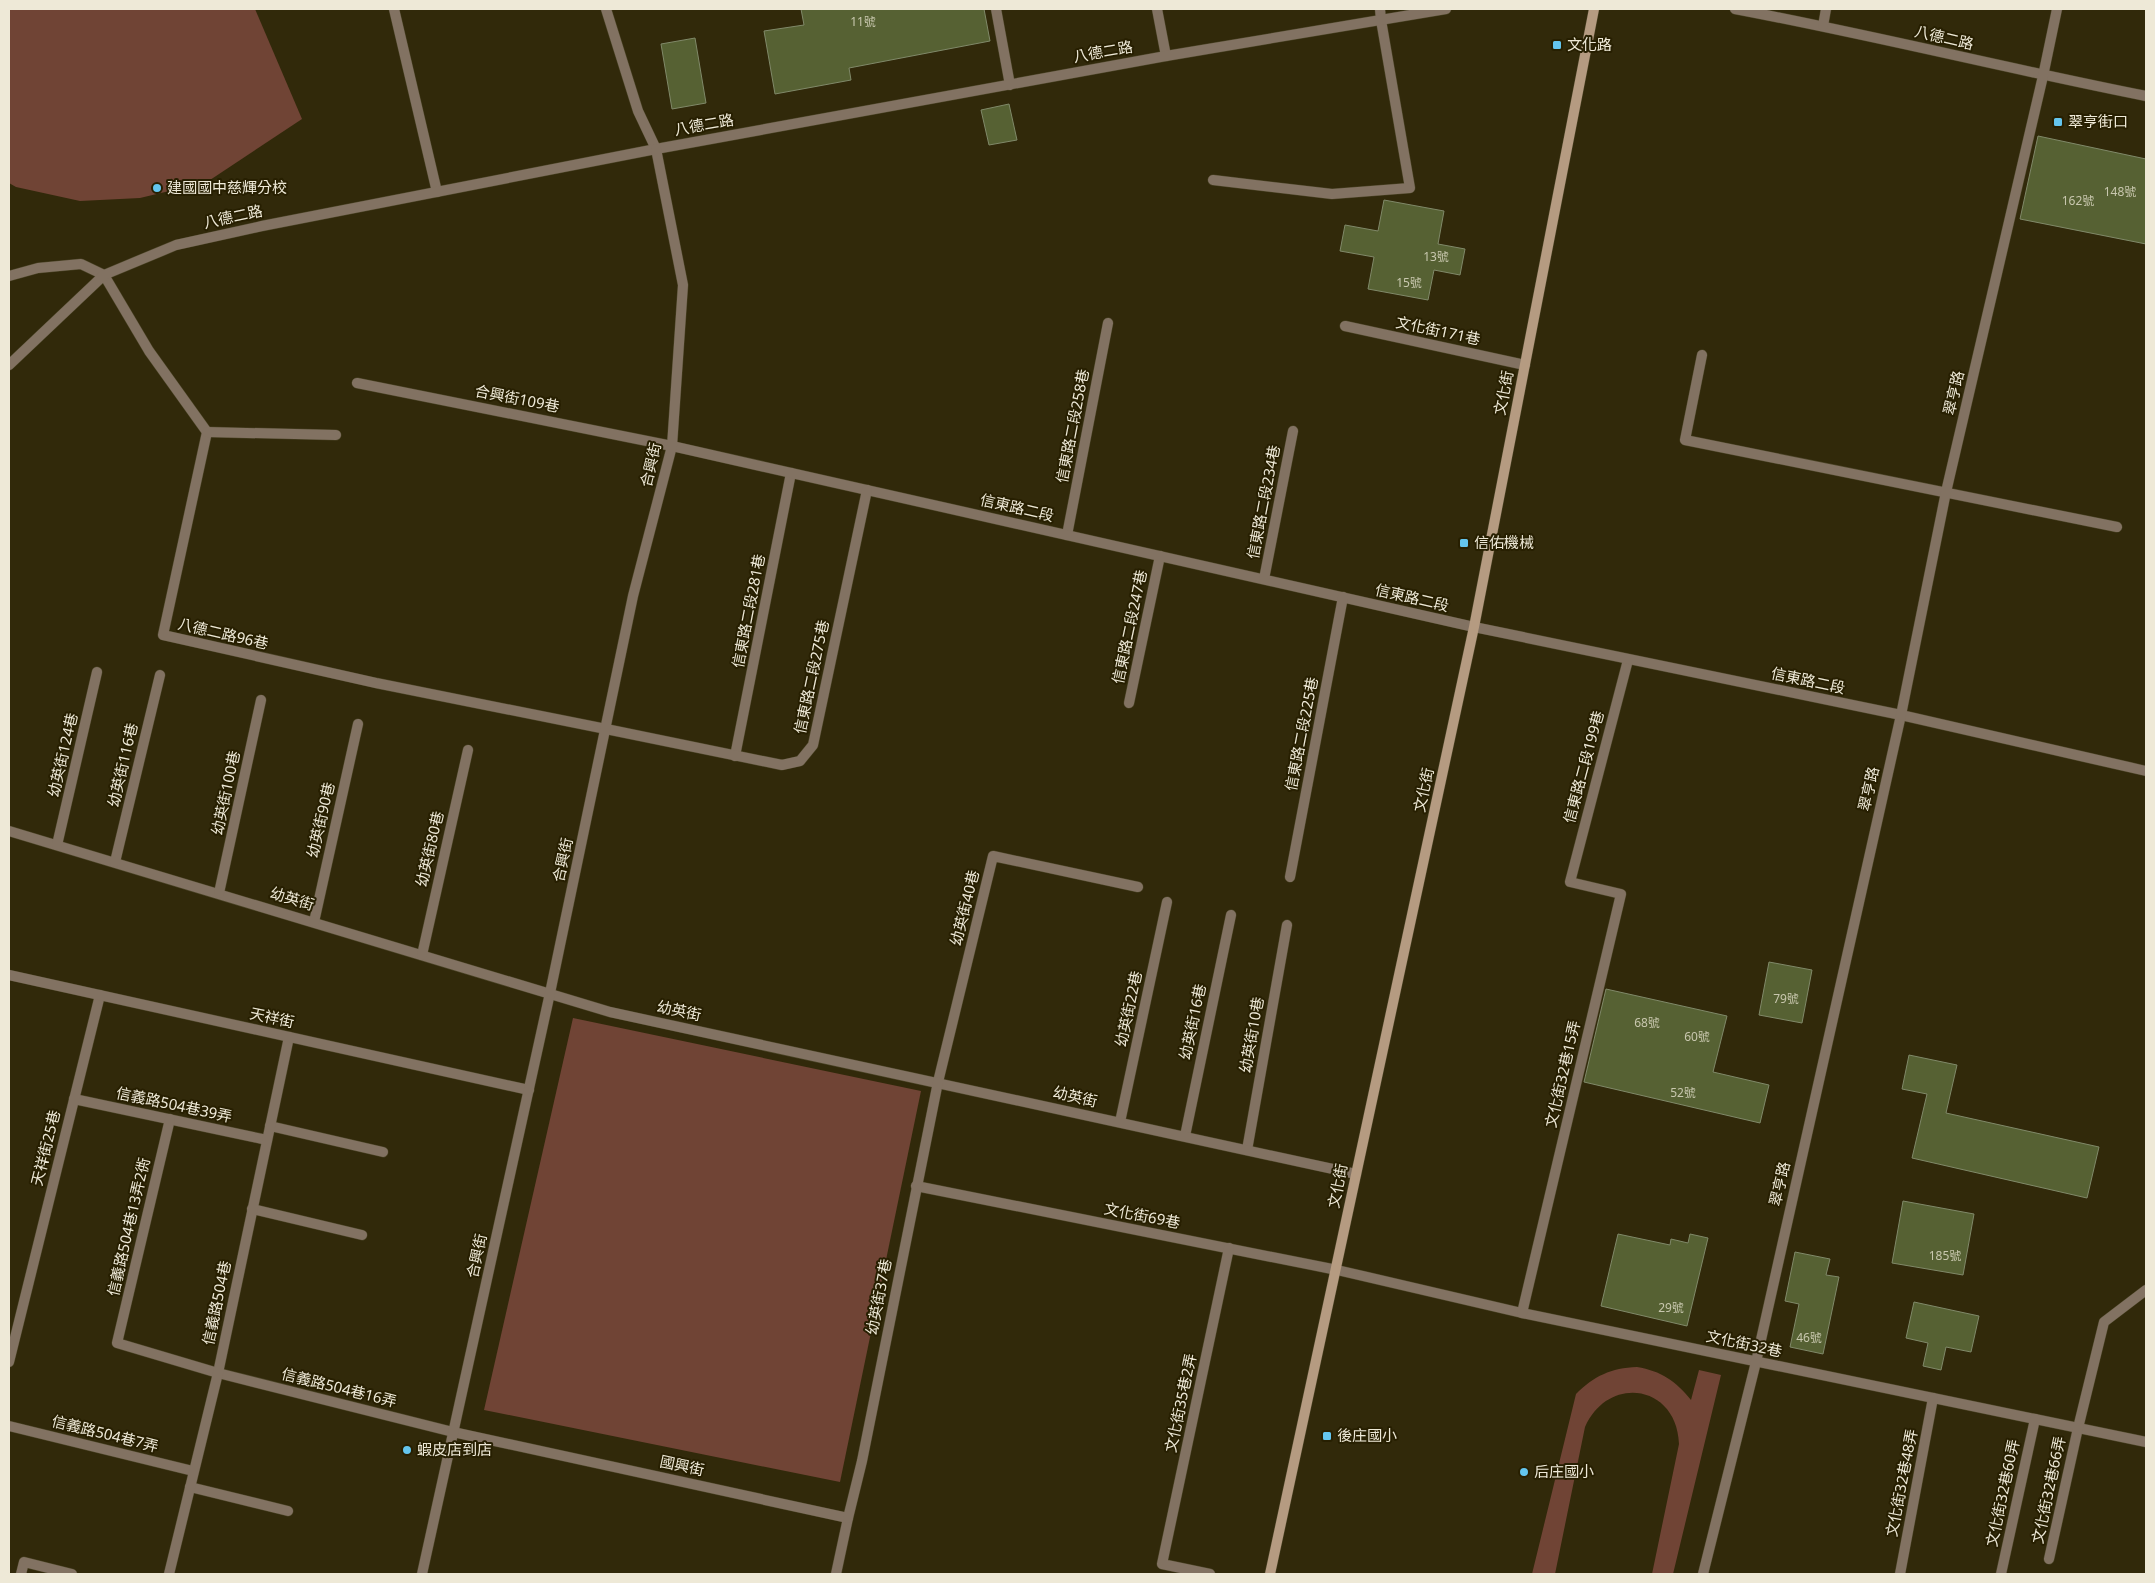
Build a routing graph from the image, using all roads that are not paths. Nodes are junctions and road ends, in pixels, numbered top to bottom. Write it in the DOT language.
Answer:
graph roads {
  1 [pos="394,9"];
  2 [pos="606,9"];
  3 [pos="996,9"];
  4 [pos="1157,9"];
  5 [pos="1380,9"];
  6 [pos="1446,9"];
  7 [pos="1594,9"];
  8 [pos="1735,9"];
  9 [pos="1826,9"];
  10 [pos="2057,9"];
  11 [pos="1381,20"];
  12 [pos="1823,26"];
  13 [pos="1166,56"];
  14 [pos="2043,76"];
  15 [pos="1010,84"];
  16 [pos="2146,96"];
  17 [pos="656,149"];
  18 [pos="1213,180"];
  19 [pos="437,192"];
  20 [pos="9,276"];
  21 [pos="104,276"];
  22 [pos="1108,323"];
  23 [pos="1345,326"];
  24 [pos="1702,355"];
  25 [pos="9,364"];
  26 [pos="1525,365"];
  27 [pos="357,383"];
  28 [pos="1293,430"];
  29 [pos="207,432"];
  30 [pos="336,435"];
  31 [pos="672,446"];
  32 [pos="791,473"];
  33 [pos="867,490"];
  34 [pos="1946,492"];
  35 [pos="2117,527"];
  36 [pos="1068,535"];
  37 [pos="1160,556"];
  38 [pos="1264,580"];
  39 [pos="1343,597"];
  40 [pos="1474,627"];
  41 [pos="1628,660"];
  42 [pos="97,672"];
  43 [pos="160,675"];
  44 [pos="262,700"];
  45 [pos="1130,703"];
  46 [pos="1901,715"];
  47 [pos="358,724"];
  48 [pos="606,729"];
  49 [pos="468,750"];
  50 [pos="735,756"];
  51 [pos="2146,771"];
  52 [pos="9,831"];
  53 [pos="57,845"];
  54 [pos="115,862"];
  55 [pos="1290,877"];
  56 [pos="1570,882"];
  57 [pos="1138,887"];
  58 [pos="219,893"];
  59 [pos="1167,902"];
  60 [pos="1231,915"];
  61 [pos="314,922"];
  62 [pos="1287,925"];
  63 [pos="422,955"];
  64 [pos="9,975"];
  65 [pos="550,994"];
  66 [pos="100,995"];
  67 [pos="289,1037"];
  68 [pos="938,1082"];
  69 [pos="528,1090"];
  70 [pos="74,1099"];
  71 [pos="170,1119"];
  72 [pos="1120,1122"];
  73 [pos="270,1126"];
  74 [pos="1185,1136"];
  75 [pos="267,1140"];
  76 [pos="1247,1150"];
  77 [pos="383,1152"];
  78 [pos="1356,1174"];
  79 [pos="916,1186"];
  80 [pos="252,1209"];
  81 [pos="362,1235"];
  82 [pos="1229,1248"];
  83 [pos="1337,1270"];
  84 [pos="2146,1290"];
  85 [pos="1522,1313"];
  86 [pos="117,1343"];
  87 [pos="9,1362"];
  88 [pos="1756,1362"];
  89 [pos="218,1373"];
  90 [pos="1933,1398"];
  91 [pos="2034,1419"];
  92 [pos="9,1426"];
  93 [pos="2078,1428"];
  94 [pos="453,1432"];
  95 [pos="2146,1442"];
  96 [pos="193,1471"];
  97 [pos="190,1487"];
  98 [pos="288,1512"];
  99 [pos="848,1518"];
  100 [pos="2049,1559"];
  101 [pos="21,1574"];
  102 [pos="72,1574"];
  103 [pos="170,1574"];
  104 [pos="422,1574"];
  105 [pos="836,1574"];
  106 [pos="1210,1574"];
  107 [pos="1270,1574"];
  108 [pos="1703,1574"];
  109 [pos="1900,1574"];
  110 [pos="2001,1574"];
  1 -- 19 [label="street"];
  2 -- 17 [label="street, 合興街"];
  3 -- 15 [label="street"];
  4 -- 13 [label="street"];
  5 -- 11 [label="street"];
  6 -- 11 [label="street, 八德二路"];
  7 -- 26 [label="street, 文化街"];
  8 -- 12 [label="street, 八德二路"];
  9 -- 12 [label="street"];
  10 -- 14 [label="street, 翠亨路"];
  11 -- 13 [label="street, 八德二路"];
  11 -- 18 [label="street"];
  12 -- 14 [label="street, 八德二路"];
  13 -- 15 [label="street, 八德二路"];
  14 -- 16 [label="street, 八德二路"];
  14 -- 34 [label="street, 翠亨路"];
  15 -- 17 [label="street, 八德二路"];
  17 -- 19 [label="street, 八德二路"];
  17 -- 31 [label="street, 合興街"];
  19 -- 21 [label="street, 八德二路"];
  20 -- 21 [label="street"];
  21 -- 25 [label="street, 八德二路"];
  21 -- 29 [label="street"];
  22 -- 36 [label="street, 信東路二段258巷"];
  23 -- 26 [label="street, 文化街171巷"];
  24 -- 34 [label="street"];
  26 -- 40 [label="street, 文化街"];
  27 -- 31 [label="street, 合興街109巷"];
  28 -- 38 [label="street, 信東路二段234巷"];
  29 -- 30 [label="street"];
  29 -- 48 [label="street, 八德二路96巷"];
  31 -- 32 [label="street, 信東路二段"];
  31 -- 48 [label="street, 合興街"];
  32 -- 33 [label="street, 信東路二段"];
  32 -- 50 [label="street, 信東路二段281巷"];
  33 -- 36 [label="street, 信東路二段"];
  33 -- 50 [label="street, 信東路二段275巷"];
  34 -- 35 [label="street"];
  34 -- 46 [label="street, 翠亨路"];
  36 -- 37 [label="street, 信東路二段"];
  37 -- 38 [label="street, 信東路二段"];
  37 -- 45 [label="street, 信東路二段247巷"];
  38 -- 39 [label="street, 信東路二段"];
  39 -- 40 [label="street, 信東路二段"];
  39 -- 55 [label="street, 信東路二段225巷"];
  40 -- 41 [label="street, 信東路二段"];
  40 -- 78 [label="street, 文化街"];
  41 -- 46 [label="street, 信東路二段"];
  41 -- 56 [label="street, 信東路二段199巷"];
  42 -- 53 [label="street, 幼英街124巷"];
  43 -- 54 [label="street, 幼英街116巷"];
  44 -- 58 [label="street, 幼英街100巷"];
  46 -- 51 [label="street, 信東路二段"];
  46 -- 88 [label="street, 翠亨路"];
  47 -- 61 [label="street, 幼英街90巷"];
  48 -- 50 [label="street, 信東路二段275巷"];
  48 -- 65 [label="street, 合興街"];
  49 -- 63 [label="street, 幼英街80巷"];
  52 -- 53 [label="street, 幼英街"];
  53 -- 54 [label="street, 幼英街"];
  54 -- 58 [label="street, 幼英街"];
  56 -- 85 [label="street, 文化街32巷15弄"];
  57 -- 68 [label="street, 幼英街40巷"];
  58 -- 61 [label="street, 幼英街"];
  59 -- 72 [label="street, 幼英街22巷"];
  60 -- 74 [label="street, 幼英街16巷"];
  61 -- 63 [label="street, 幼英街"];
  62 -- 76 [label="street, 幼英街10巷"];
  63 -- 65 [label="street, 幼英街"];
  64 -- 66 [label="street, 天祥街"];
  65 -- 68 [label="street, 幼英街"];
  65 -- 69 [label="street, 合興街"];
  66 -- 67 [label="street, 天祥街"];
  66 -- 70 [label="street, 天祥街25巷"];
  67 -- 69 [label="street, 天祥街"];
  67 -- 73 [label="street, 信義路504巷"];
  68 -- 72 [label="street, 幼英街"];
  68 -- 79 [label="street, 幼英街37巷"];
  69 -- 94 [label="street, 合興街"];
  70 -- 71 [label="street, 信義路504巷39弄"];
  70 -- 87 [label="street, 天祥街25巷"];
  71 -- 75 [label="street, 信義路504巷39弄"];
  71 -- 86 [label="street, 信義路504巷13弄2衖"];
  72 -- 74 [label="street, 幼英街"];
  73 -- 75 [label="street, 信義路504巷"];
  73 -- 77 [label="street"];
  74 -- 76 [label="street, 幼英街"];
  75 -- 80 [label="street, 信義路504巷"];
  76 -- 78 [label="street, 幼英街"];
  78 -- 83 [label="street, 文化街"];
  79 -- 82 [label="street, 文化街69巷"];
  79 -- 99 [label="street, 幼英街37巷"];
  80 -- 81 [label="street"];
  80 -- 89 [label="street, 信義路504巷"];
  82 -- 83 [label="street, 文化街69巷"];
  82 -- 106 [label="street, 文化街35巷2弄"];
  83 -- 85 [label="street, 文化街32巷"];
  83 -- 107 [label="street, 文化街"];
  84 -- 93 [label="street, 文化街32巷66弄"];
  85 -- 88 [label="street, 文化街32巷"];
  86 -- 89 [label="street, 信義路504巷16弄"];
  88 -- 90 [label="street, 文化街32巷"];
  88 -- 108 [label="street, 翠亨路"];
  89 -- 94 [label="street, 信義路504巷16弄"];
  89 -- 96 [label="street, 信義路504巷"];
  90 -- 91 [label="street, 文化街32巷"];
  90 -- 109 [label="street, 文化街32巷48弄"];
  91 -- 93 [label="street, 文化街32巷"];
  91 -- 110 [label="street, 文化街32巷60弄"];
  92 -- 96 [label="street, 信義路504巷7弄"];
  93 -- 95 [label="street, 文化街32巷"];
  93 -- 100 [label="street, 文化街32巷66弄"];
  94 -- 99 [label="street, 國興街"];
  94 -- 104 [label="street, 合興街"];
  96 -- 97 [label="street, 信義路504巷"];
  97 -- 98 [label="street"];
  97 -- 103 [label="street, 信義路504巷"];
  99 -- 105 [label="street"];
  101 -- 102 [label="street"];
}
